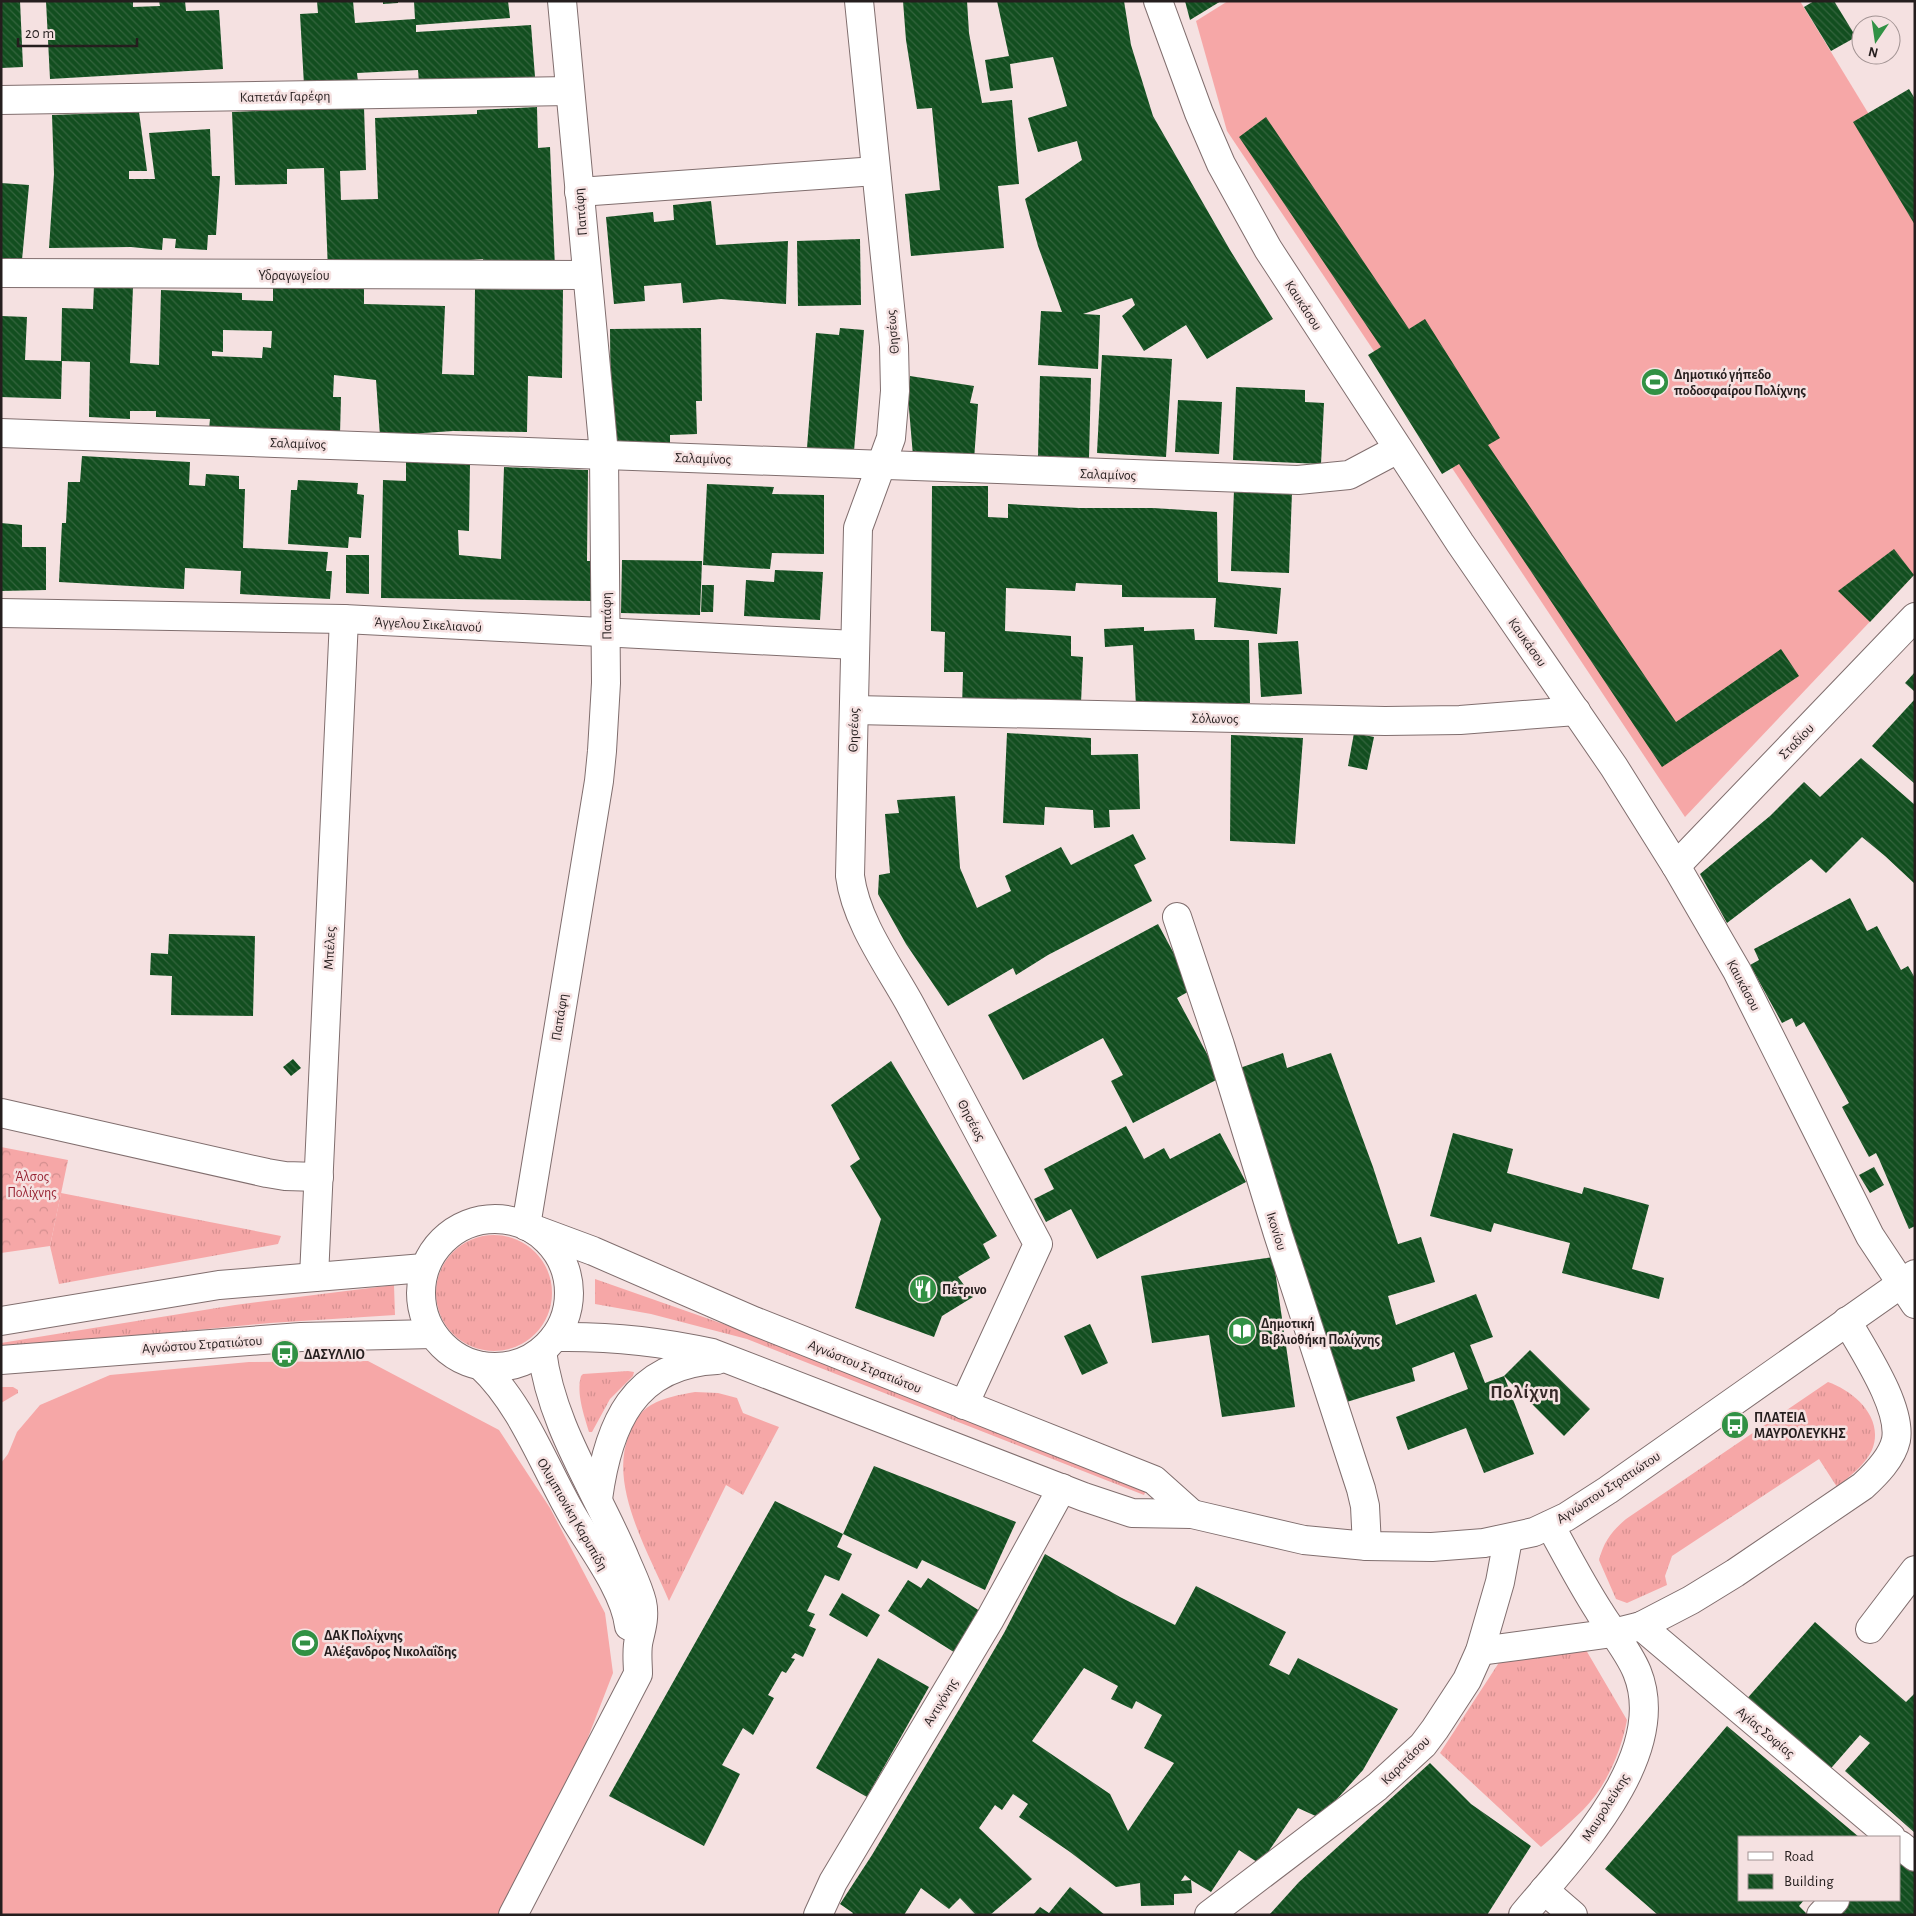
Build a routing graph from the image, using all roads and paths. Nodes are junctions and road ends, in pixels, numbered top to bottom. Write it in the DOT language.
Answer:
graph roads {
  1 [pos="562,1"];
  2 [pos="859,1"];
  3 [pos="1158,1"];
  4 [pos="570,91"];
  5 [pos="1,100"];
  6 [pos="876,171"];
  7 [pos="578,192"];
  8 [pos="1,273"];
  9 [pos="587,275"];
  10 [pos="1,433"];
  11 [pos="1398,449"];
  12 [pos="604,454"];
  13 [pos="882,466"];
  14 [pos="1,614"];
  15 [pos="1915,617"];
  16 [pos="344,619"];
  17 [pos="607,634"];
  18 [pos="855,645"];
  19 [pos="854,710"];
  20 [pos="1576,712"];
  21 [pos="1676,866"];
  22 [pos="1176,918"];
  23 [pos="1,1113"];
  24 [pos="319,1177"];
  25 [pos="528,1227"];
  26 [pos="424,1268"];
  27 [pos="314,1276"];
  28 [pos="1910,1287"];
  29 [pos="1,1321"];
  30 [pos="1847,1321"];
  31 [pos="433,1334"];
  32 [pos="548,1344"];
  33 [pos="1,1360"];
  34 [pos="729,1360"];
  35 [pos="481,1366"];
  36 [pos="964,1405"];
  37 [pos="1062,1488"];
  38 [pos="598,1499"];
  39 [pos="1192,1514"];
  40 [pos="1550,1525"];
  41 [pos="1508,1539"];
  42 [pos="1367,1546"];
  43 [pos="1915,1570"];
  44 [pos="1642,1626"];
  45 [pos="1870,1629"];
  46 [pos="1613,1633"];
  47 [pos="1480,1651"];
  48 [pos="638,1674"];
  49 [pos="1889,1836"];
  50 [pos="1901,1846"];
  51 [pos="1915,1857"];
  52 [pos="1544,1890"];
  53 [pos="1834,1901"];
  54 [pos="513,1915"];
  55 [pos="818,1915"];
  56 [pos="1208,1915"];
  57 [pos="1523,1915"];
  58 [pos="1573,1915"];
  59 [pos="1821,1915"];
  1 -- 4 [label="street, Παπάφη"];
  2 -- 6 [label="street, Θησέως"];
  3 -- 11 [label="street, Καυκάσου"];
  4 -- 5 [label="street, Καπετάν Γαρέφη"];
  4 -- 7 [label="street, Παπάφη"];
  6 -- 7 [label="street"];
  6 -- 13 [label="street, Θησέως"];
  7 -- 9 [label="street, Παπάφη"];
  8 -- 9 [label="street, Υδραγωγείου"];
  9 -- 12 [label="street, Παπάφη"];
  10 -- 12 [label="street, Σαλαμίνος"];
  11 -- 13 [label="street, Σαλαμίνος"];
  11 -- 20 [label="street, Καυκάσου"];
  12 -- 13 [label="street, Σαλαμίνος"];
  12 -- 17 [label="street, Παπάφη"];
  13 -- 18 [label="street, Θησέως"];
  14 -- 16 [label="street, Άγγελου Σικελιανού"];
  15 -- 21 [label="street, Σταδίου"];
  16 -- 17 [label="street, Άγγελου Σικελιανού"];
  16 -- 24 [label="street, Μπέλες"];
  17 -- 18 [label="street, Άγγελου Σικελιανού"];
  17 -- 25 [label="street, Παπάφη"];
  18 -- 19 [label="street, Θησέως"];
  19 -- 20 [label="street, Σόλωνος"];
  19 -- 36 [label="street, Θησέως"];
  20 -- 21 [label="street, Καυκάσου"];
  21 -- 28 [label="street, Καυκάσου"];
  22 -- 42 [label="street, Ικονίου"];
  23 -- 24 [label="street"];
  24 -- 27 [label="street, Μπέλες"];
  25 -- 26 [label="street, Αγνώστου Στρατιώτου"];
  25 -- 32 [label="street, Αγνώστου Στρατιώτου"];
  25 -- 36 [label="street, Αγνώστου Στρατιώτου"];
  26 -- 27 [label="street"];
  26 -- 31 [label="street, Αγνώστου Στρατιώτου"];
  27 -- 29 [label="street"];
  28 -- 30 [label="street, Αγνώστου Στρατιώτου"];
  30 -- 40 [label="street, Αγνώστου Στρατιώτου"];
  30 -- 44 [label="street"];
  31 -- 33 [label="street, Αγνώστου Στρατιώτου"];
  31 -- 35 [label="street, Αγνώστου Στρατιώτου"];
  32 -- 34 [label="street, Αγνώστου Στρατιώτου"];
  32 -- 35 [label="street, Αγνώστου Στρατιώτου"];
  32 -- 38 [label="street, Ολυμπιονίκη Καρυπίδη"];
  34 -- 37 [label="street, Αγνώστου Στρατιώτου"];
  34 -- 38 [label="street"];
  35 -- 48 [label="street, Ολυμπιονίκη Καρυπίδη"];
  36 -- 39 [label="street, Αγνώστου Στρατιώτου"];
  37 -- 39 [label="street, Αγνώστου Στρατιώτου"];
  37 -- 55 [label="street, Αντιγόνης"];
  38 -- 48 [label="street, Ολυμπιονίκη Καρυπίδη"];
  39 -- 42 [label="street, Αγνώστου Στρατιώτου"];
  40 -- 41 [label="street, Αγνώστου Στρατιώτου"];
  40 -- 46 [label="street, Μαυρολεύκης"];
  41 -- 42 [label="street, Αγνώστου Στρατιώτου"];
  41 -- 47 [label="street, Καρατάσου"];
  43 -- 45 [label="street"];
  44 -- 46 [label="street"];
  44 -- 49 [label="street, Αγίας Σοφίας"];
  46 -- 47 [label="street"];
  46 -- 52 [label="street, Μαυρολεύκης"];
  47 -- 56 [label="street, Καρατάσου"];
  48 -- 54 [label="street, Ολυμπιονίκη Καρυπίδη"];
  50 -- 51 [label="street"];
  52 -- 57 [label="street, Μαυρολεύκης"];
  52 -- 58 [label="street"];
  53 -- 59 [label="street"];
}
